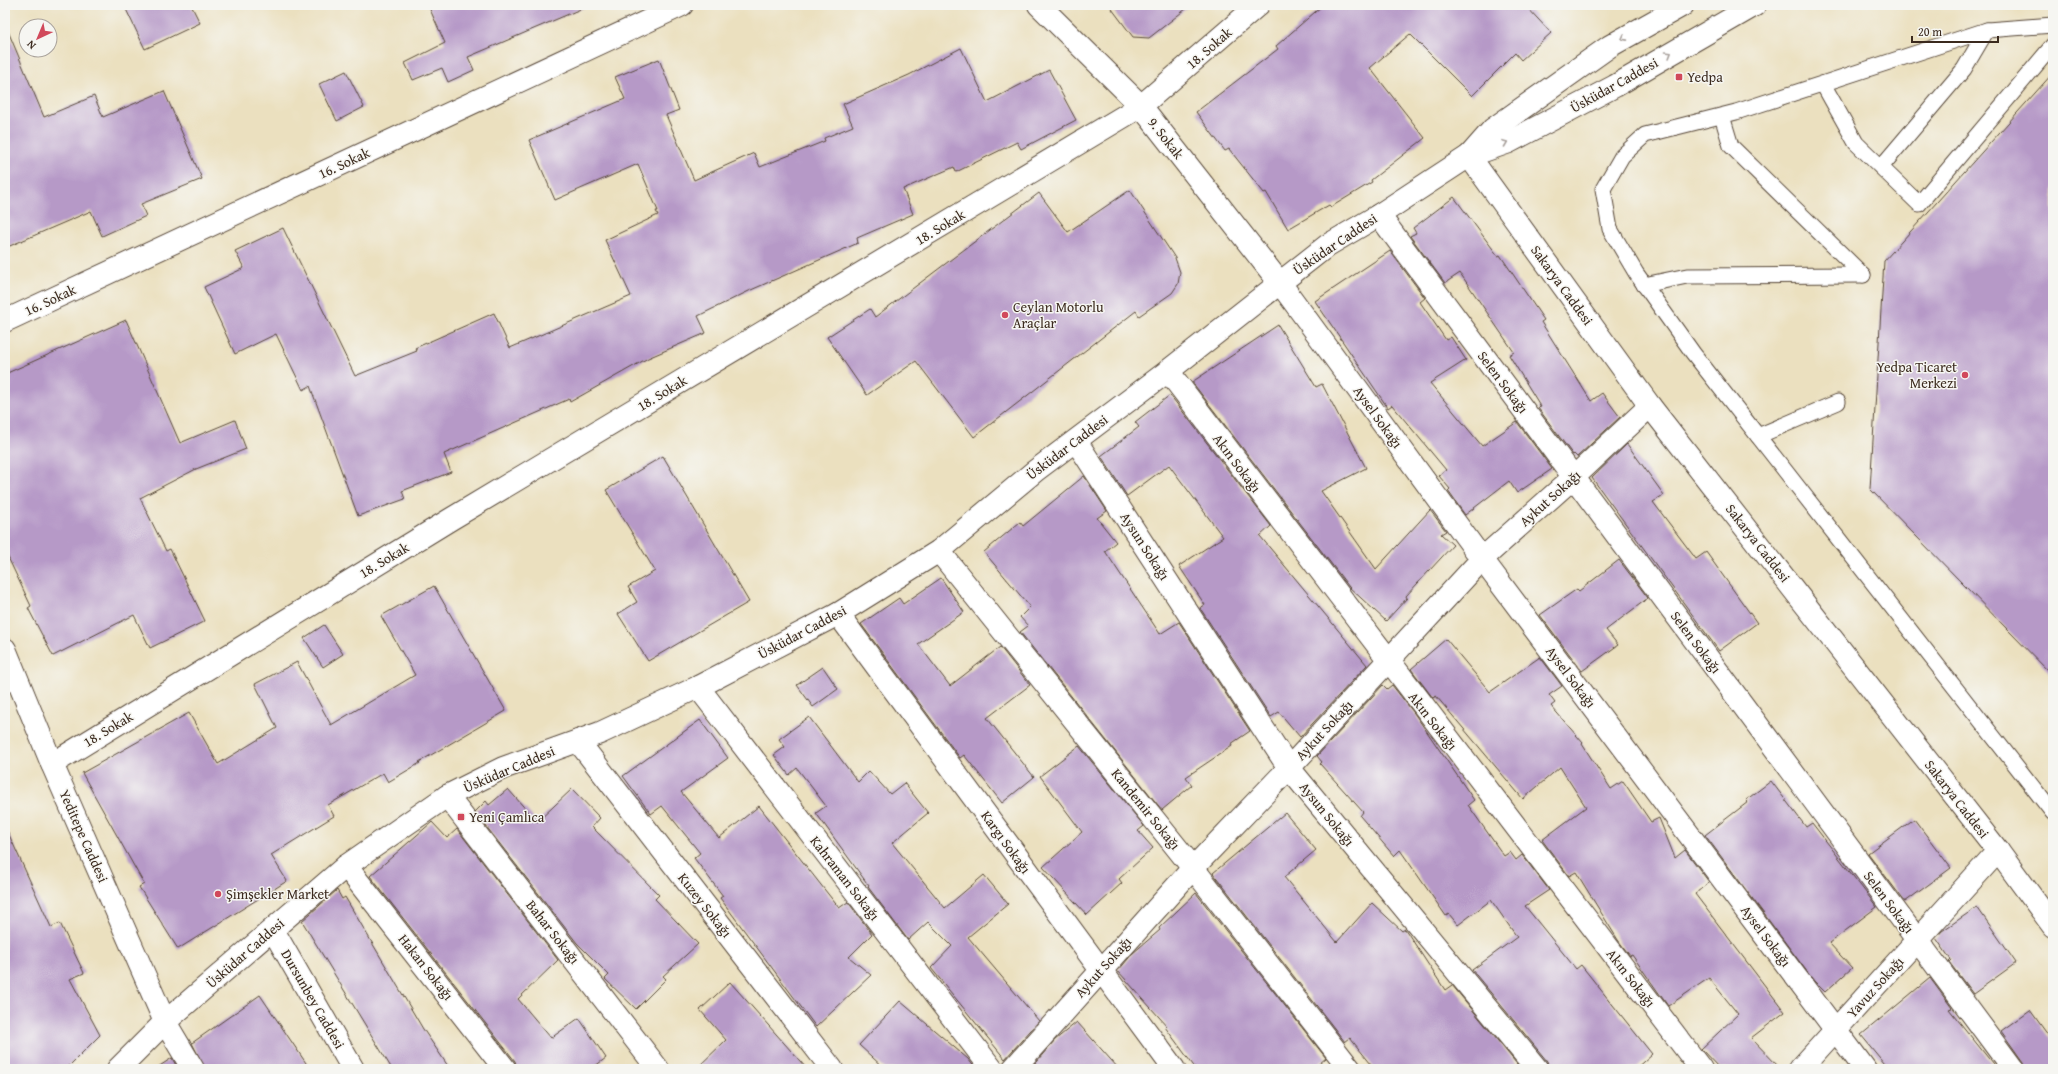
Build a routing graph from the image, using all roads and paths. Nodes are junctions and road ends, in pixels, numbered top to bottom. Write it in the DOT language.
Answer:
graph roads {
  1 [pos="682,5"];
  2 [pos="1039,5"];
  3 [pos="1258,5"];
  4 [pos="1683,5"];
  5 [pos="1755,5"];
  6 [pos="2053,25"];
  7 [pos="1987,30"];
  8 [pos="2053,45"];
  9 [pos="1823,84"];
  10 [pos="1142,106"];
  11 [pos="1722,116"];
  12 [pos="1469,156"];
  13 [pos="1881,167"];
  14 [pos="1378,215"];
  15 [pos="1280,282"];
  16 [pos="1644,285"];
  17 [pos="5,321"];
  18 [pos="1168,371"];
  19 [pos="1838,402"];
  20 [pos="1650,406"];
  21 [pos="1758,436"];
  22 [pos="1076,441"];
  23 [pos="1574,477"];
  24 [pos="939,551"];
  25 [pos="1482,559"];
  26 [pos="838,614"];
  27 [pos="5,649"];
  28 [pos="1388,661"];
  29 [pos="698,687"];
  30 [pos="578,741"];
  31 [pos="52,764"];
  32 [pos="1289,768"];
  33 [pos="447,796"];
  34 [pos="2053,813"];
  35 [pos="1998,851"];
  36 [pos="346,866"];
  37 [pos="1193,868"];
  38 [pos="2053,926"];
  39 [pos="273,930"];
  40 [pos="1918,940"];
  41 [pos="1100,970"];
  42 [pos="165,1022"];
  43 [pos="1836,1030"];
  44 [pos="118,1069"];
  45 [pos="193,1069"];
  46 [pos="353,1069"];
  47 [pos="505,1069"];
  48 [pos="658,1069"];
  49 [pos="832,1069"];
  50 [pos="992,1069"];
  51 [pos="1013,1069"];
  52 [pos="1174,1069"];
  53 [pos="1350,1069"];
  54 [pos="1537,1069"];
  55 [pos="1701,1069"];
  56 [pos="1800,1069"];
  57 [pos="1865,1069"];
  58 [pos="2013,1069"];
  1 -- 17 [label="street, 16. Sokak"];
  2 -- 10 [label="street, 9. Sokak"];
  3 -- 10 [label="street, 18. Sokak"];
  4 -- 12 [label="street, Üsküdar Caddesi, one-way"];
  12 -- 5 [label="street, Üsküdar Caddesi, one-way"];
  6 -- 7 [label="lane"];
  7 -- 9 [label="lane"];
  7 -- 13 [label="lane"];
  8 -- 13 [label="lane"];
  9 -- 11 [label="lane"];
  9 -- 13 [label="lane"];
  10 -- 15 [label="street, 9. Sokak"];
  10 -- 31 [label="street, 18. Sokak"];
  11 -- 16 [label="lane"];
  11 -- 16 [label="lane"];
  12 -- 14 [label="street, Üsküdar Caddesi"];
  12 -- 20 [label="street, Sakarya Caddesi"];
  14 -- 15 [label="street, Üsküdar Caddesi"];
  14 -- 23 [label="street, Selen Sokağı"];
  15 -- 18 [label="street, Üsküdar Caddesi"];
  15 -- 25 [label="street, Aysel Sokağı"];
  16 -- 21 [label="lane"];
  18 -- 22 [label="street, Üsküdar Caddesi"];
  18 -- 28 [label="street, Akın Sokağı"];
  19 -- 21 [label="lane"];
  20 -- 23 [label="street, Aykut Sokağı"];
  20 -- 35 [label="street, Sakarya Caddesi"];
  21 -- 34 [label="lane"];
  22 -- 24 [label="street, Üsküdar Caddesi"];
  22 -- 32 [label="street, Aysun Sokağı"];
  23 -- 25 [label="street, Aykut Sokağı"];
  23 -- 40 [label="street, Selen Sokağı"];
  24 -- 26 [label="street, Üsküdar Caddesi"];
  24 -- 37 [label="street, Kandemir Sokağı"];
  25 -- 28 [label="street, Aykut Sokağı"];
  25 -- 43 [label="street, Aysel Sokağı"];
  26 -- 29 [label="street, Üsküdar Caddesi"];
  26 -- 41 [label="street, Kargı Sokağı"];
  27 -- 31 [label="street, Yeditepe Caddesi"];
  28 -- 32 [label="street, Aykut Sokağı"];
  28 -- 55 [label="street, Akın Sokağı"];
  29 -- 30 [label="street, Üsküdar Caddesi"];
  29 -- 50 [label="street, Kahraman Sokağı"];
  30 -- 33 [label="street, Üsküdar Caddesi"];
  30 -- 49 [label="street, Kuzey Sokağı"];
  31 -- 42 [label="street, Yeditepe Caddesi"];
  32 -- 37 [label="street, Aykut Sokağı"];
  32 -- 54 [label="street, Aysun Sokağı"];
  33 -- 36 [label="street, Üsküdar Caddesi"];
  33 -- 48 [label="street, Bahar Sokağı"];
  35 -- 38 [label="street, Sakarya Caddesi"];
  35 -- 40 [label="street, Yavuz Sokağı"];
  36 -- 39 [label="street, Üsküdar Caddesi"];
  36 -- 47 [label="street, Hakan Sokağı"];
  37 -- 41 [label="street, Aykut Sokağı"];
  37 -- 53 [label="street, Kandemir Sokağı"];
  39 -- 42 [label="street, Üsküdar Caddesi"];
  39 -- 46 [label="street, Dursunbey Caddesi"];
  40 -- 43 [label="street, Yavuz Sokağı"];
  40 -- 58 [label="street, Selen Sokağı"];
  41 -- 51 [label="street, Aykut Sokağı"];
  41 -- 52 [label="street, Kargı Sokağı"];
  42 -- 44 [label="street, Üsküdar Caddesi"];
  42 -- 45 [label="street, Yeditepe Caddesi"];
  43 -- 56 [label="street, Yavuz Sokağı"];
  43 -- 57 [label="street, Aysel Sokağı"];
}
